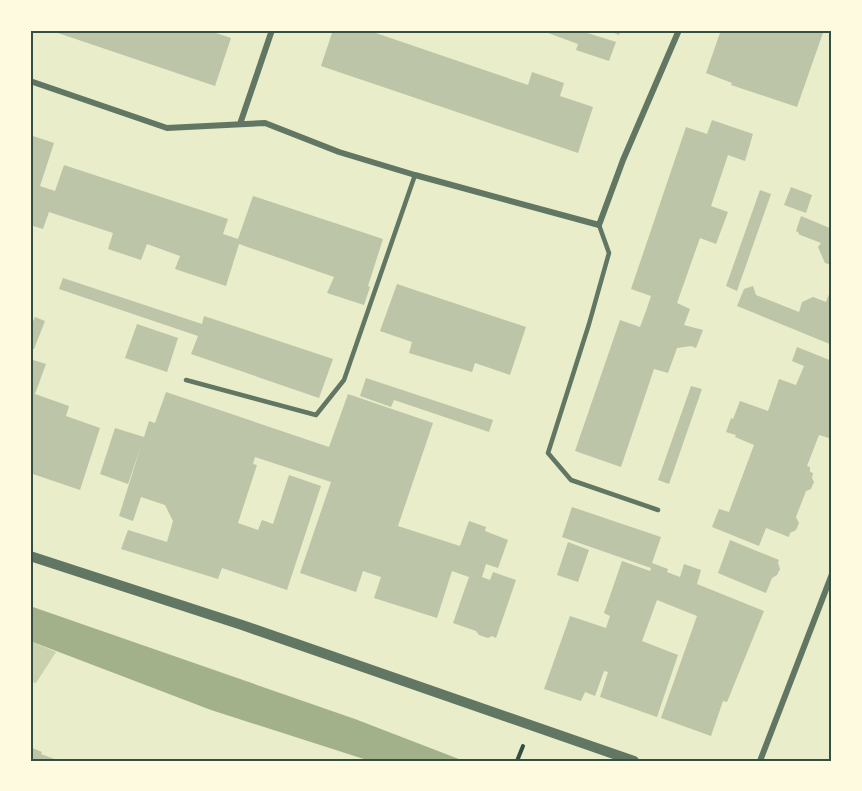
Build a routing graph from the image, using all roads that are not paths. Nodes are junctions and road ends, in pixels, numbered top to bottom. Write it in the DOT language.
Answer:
graph roads {
  1 [pos="272,30"];
  2 [pos="679,30"];
  3 [pos="30,81"];
  4 [pos="240,124"];
  5 [pos="415,175"];
  6 [pos="599,225"];
  7 [pos="186,380"];
  8 [pos="658,510"];
  9 [pos="30,556"];
  10 [pos="832,574"];
  11 [pos="634,761"];
  12 [pos="760,761"];
  1 -- 4 [label="street"];
  2 -- 6 [label="street"];
  3 -- 4 [label="street"];
  4 -- 5 [label="street"];
  5 -- 6 [label="street"];
  5 -- 7 [label="lane"];
  6 -- 8 [label="lane"];
  9 -- 11 [label="street"];
  10 -- 12 [label="street"];
}
